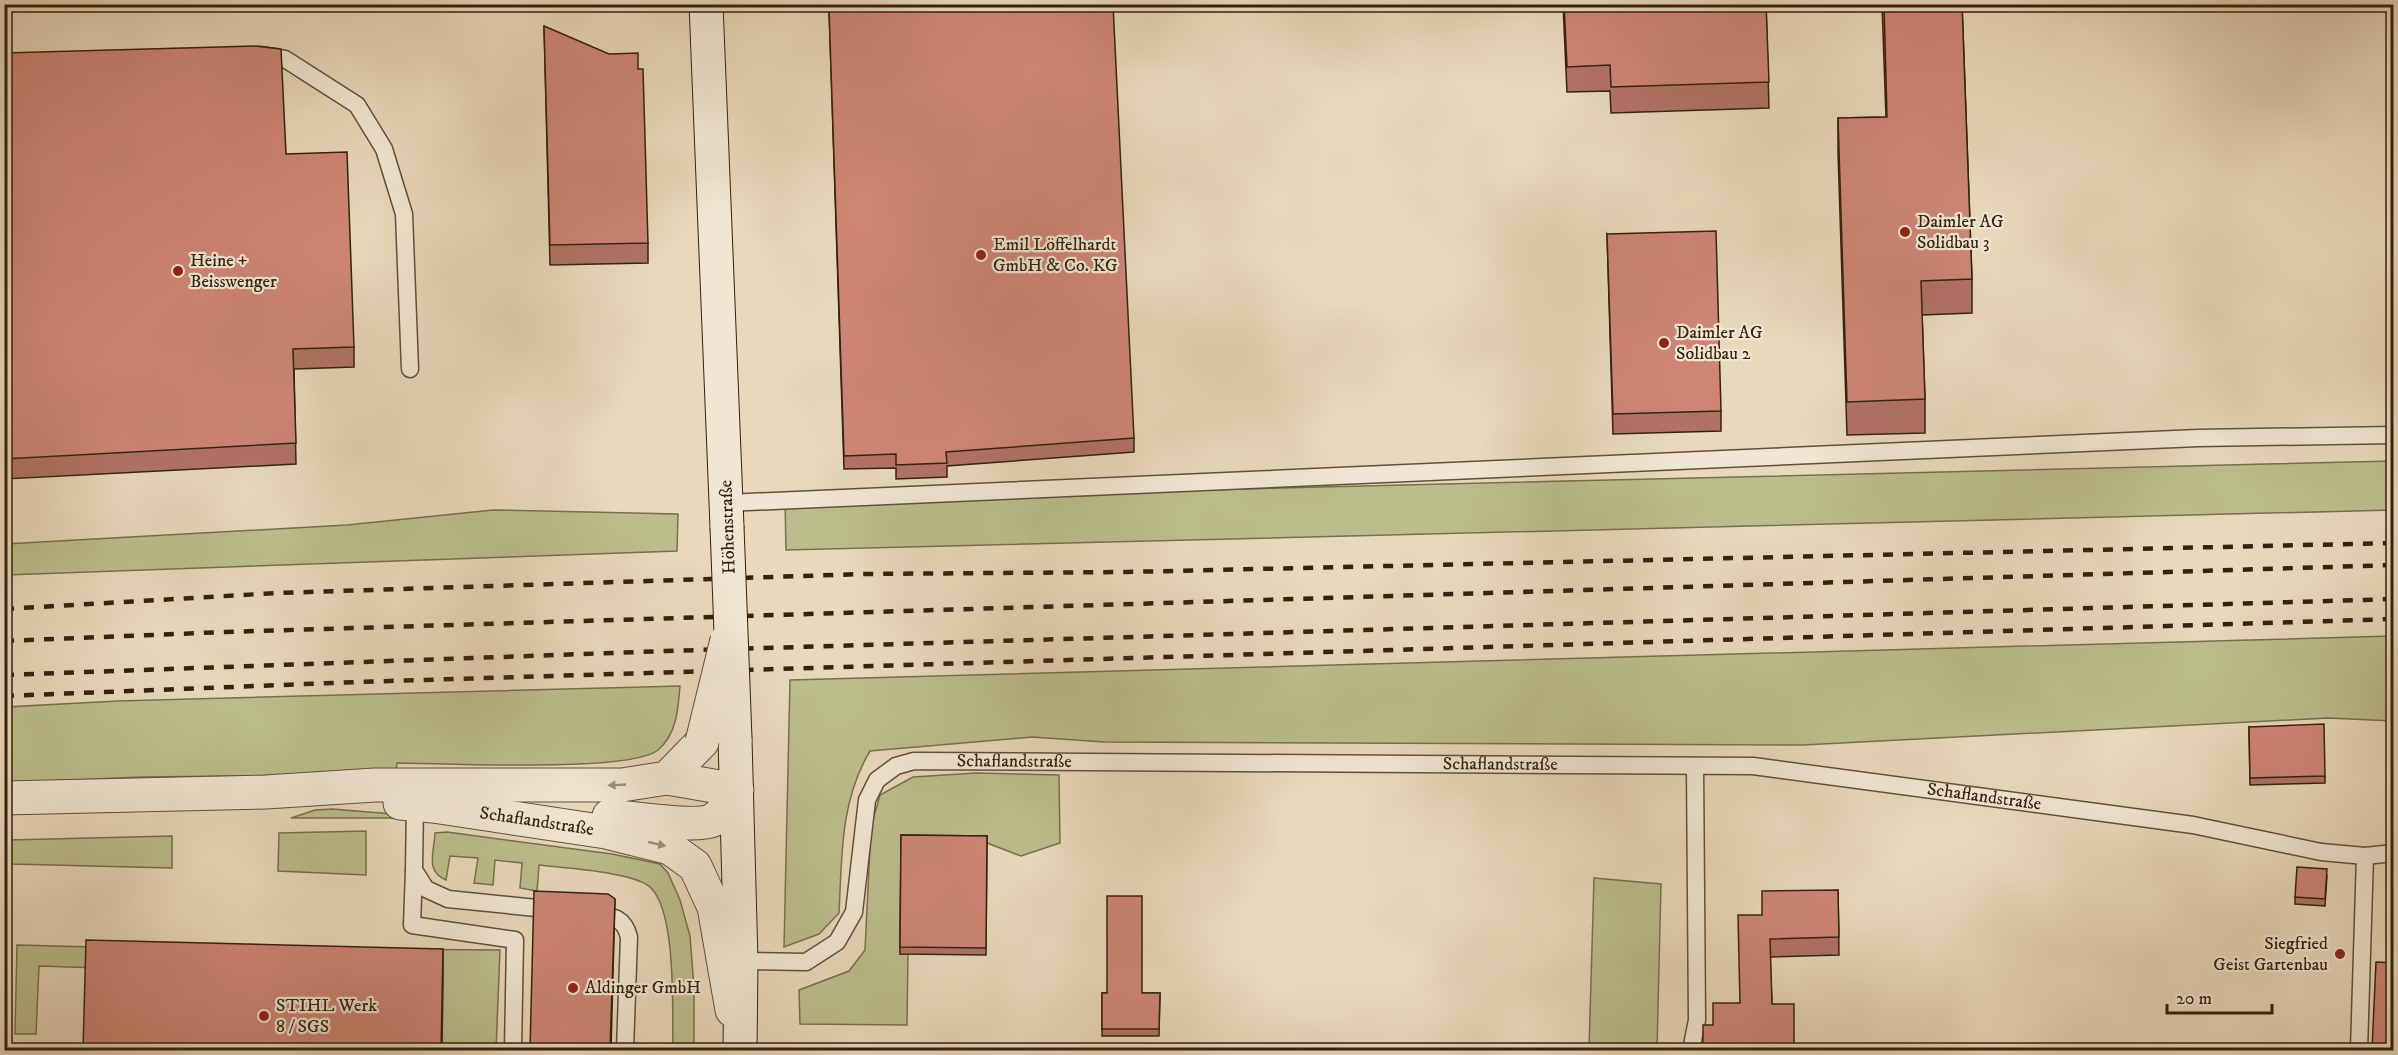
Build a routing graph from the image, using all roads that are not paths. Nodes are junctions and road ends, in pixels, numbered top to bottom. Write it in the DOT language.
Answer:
graph roads {
  1 [pos="706,4"];
  2 [pos="244,54"];
  3 [pos="410,369"];
  4 [pos="2394,435"];
  5 [pos="727,515"];
  6 [pos="731,624"];
  7 [pos="1695,766"];
  8 [pos="667,778"];
  9 [pos="737,790"];
  10 [pos="266,792"];
  11 [pos="4,798"];
  12 [pos="424,805"];
  13 [pos="2394,852"];
  14 [pos="2364,856"];
  15 [pos="414,870"];
  16 [pos="741,961"];
  17 [pos="513,1050"];
  18 [pos="625,1050"];
  19 [pos="739,1050"];
  20 [pos="1691,1050"];
  21 [pos="2359,1050"];
  1 -- 5 [label="street, Höhenstraße"];
  2 -- 3 [label="lane"];
  4 -- 5 [label="lane"];
  5 -- 6 [label="street, Höhenstraße, bridge"];
  6 -- 8 [label="street, bridge"];
  6 -- 9 [label="street, Höhenstraße, bridge"];
  7 -- 14 [label="lane, Schaflandstraße"];
  7 -- 16 [label="lane, Schaflandstraße"];
  7 -- 20 [label="lane"];
  8 -- 9 [label="street, Schaflandstraße"];
  8 -- 10 [label="street, Schaflandstraße, one-way"];
  9 -- 12 [label="street, Schaflandstraße"];
  9 -- 16 [label="street, Höhenstraße"];
  10 -- 11 [label="street, Schaflandstraße"];
  10 -- 12 [label="street, Schaflandstraße"];
  12 -- 15 [label="lane"];
  12 -- 19 [label="street, Schaflandstraße, one-way"];
  13 -- 14 [label="lane, Schaflandstraße"];
  14 -- 21 [label="lane"];
  15 -- 17 [label="lane"];
  15 -- 18 [label="lane"];
  16 -- 19 [label="street, Höhenstraße"];
}
